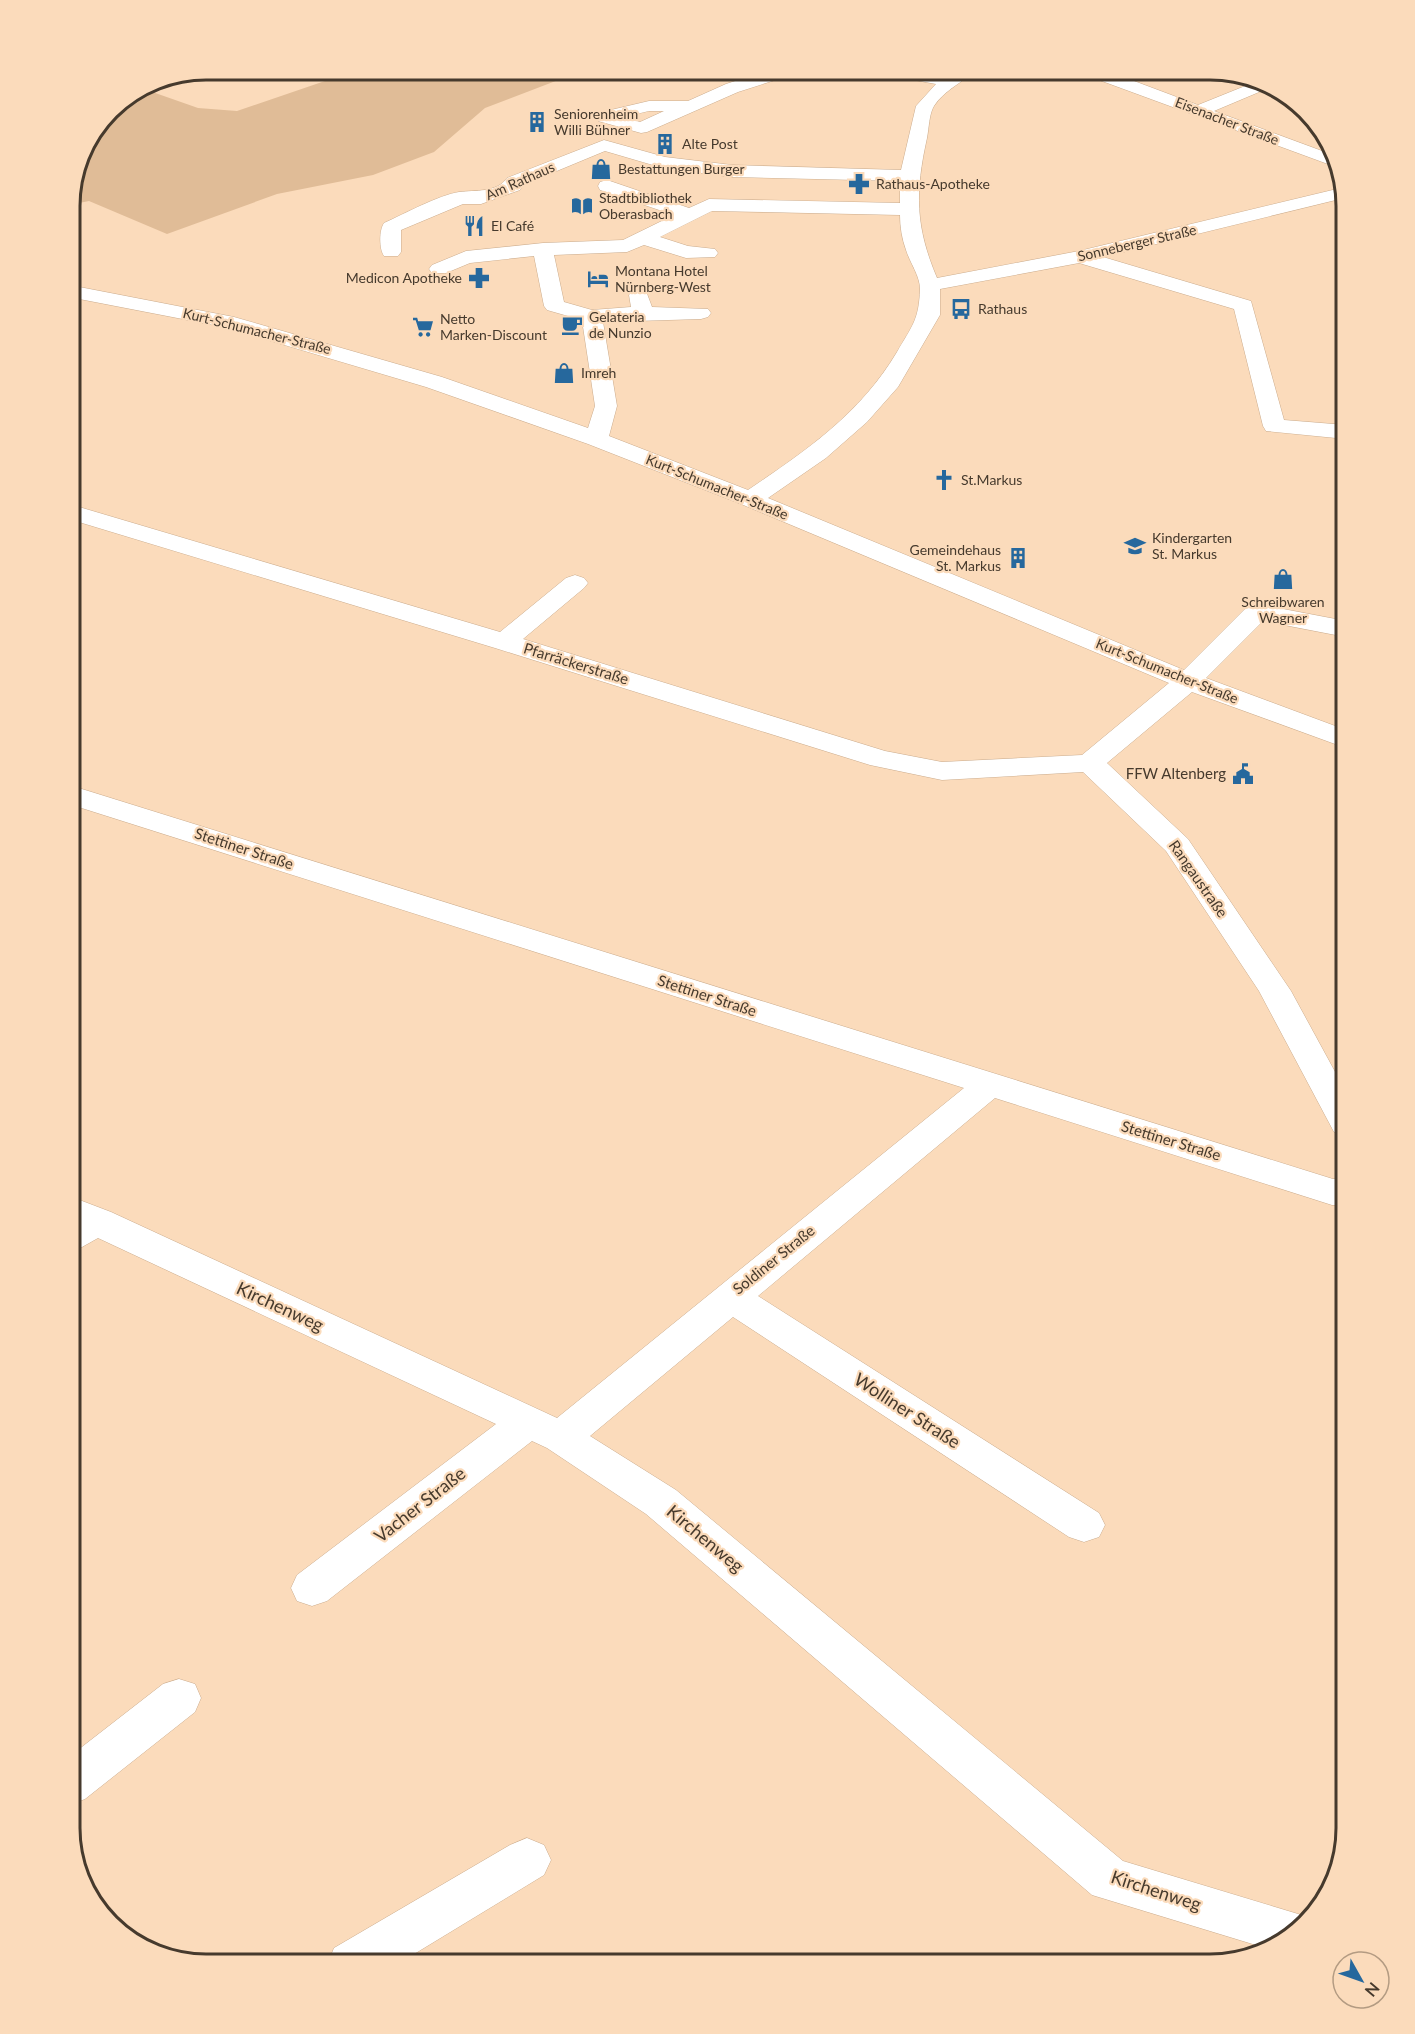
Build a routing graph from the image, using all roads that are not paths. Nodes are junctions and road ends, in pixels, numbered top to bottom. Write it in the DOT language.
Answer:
graph roads {
  1 [pos="757,80"];
  2 [pos="942,80"];
  3 [pos="1117,80"];
  4 [pos="948,81"];
  5 [pos="1255,88"];
  6 [pos="689,106"];
  7 [pos="1200,110"];
  8 [pos="642,128"];
  9 [pos="604,145"];
  10 [pos="1327,159"];
  11 [pos="663,162"];
  12 [pos="745,171"];
  13 [pos="909,176"];
  14 [pos="1335,195"];
  15 [pos="739,209"];
  16 [pos="908,209"];
  17 [pos="689,214"];
  18 [pos="643,238"];
  19 [pos="543,249"];
  20 [pos="391,252"];
  21 [pos="708,253"];
  22 [pos="1079,257"];
  23 [pos="439,269"];
  24 [pos="930,285"];
  25 [pos="80,293"];
  26 [pos="701,313"];
  27 [pos="592,316"];
  28 [pos="1336,431"];
  29 [pos="596,439"];
  30 [pos="750,499"];
  31 [pos="80,514"];
  32 [pos="575,584"];
  33 [pos="1336,627"];
  34 [pos="504,642"];
  35 [pos="1188,681"];
  36 [pos="1336,736"];
  37 [pos="1090,763"];
  38 [pos="80,797"];
  39 [pos="989,1085"];
  40 [pos="1336,1105"];
  41 [pos="1336,1192"];
  42 [pos="80,1223"];
  43 [pos="730,1296"];
  44 [pos="544,1429"];
  45 [pos="1084,1525"];
  46 [pos="312,1588"];
  47 [pos="179,1698"];
  48 [pos="80,1775"];
  49 [pos="527,1860"];
  50 [pos="1284,1931"];
  51 [pos="369,1954"];
  1 -- 6 [label="street, Am Rathaus"];
  2 -- 4 [label="street"];
  3 -- 7 [label="street, Eisenacher Straße"];
  4 -- 13 [label="street"];
  5 -- 7 [label="street"];
  6 -- 8 [label="street, Am Rathaus"];
  6 -- 8 [label="street"];
  7 -- 10 [label="street, Eisenacher Straße"];
  8 -- 9 [label="street, Am Rathaus"];
  9 -- 11 [label="street"];
  9 -- 20 [label="street, Am Rathaus"];
  11 -- 12 [label="street"];
  11 -- 17 [label="street"];
  12 -- 13 [label="street"];
  12 -- 15 [label="street"];
  13 -- 16 [label="street"];
  14 -- 22 [label="street, Sonneberger Straße"];
  15 -- 16 [label="street"];
  15 -- 17 [label="street"];
  16 -- 24 [label="street"];
  17 -- 18 [label="street"];
  18 -- 19 [label="street"];
  18 -- 21 [label="street"];
  19 -- 23 [label="street"];
  19 -- 27 [label="street"];
  22 -- 24 [label="street, Sonneberger Straße"];
  22 -- 28 [label="street"];
  24 -- 30 [label="street"];
  25 -- 29 [label="street, Kurt-Schumacher-Straße"];
  26 -- 27 [label="street"];
  27 -- 29 [label="street"];
  29 -- 30 [label="street, Kurt-Schumacher-Straße"];
  30 -- 35 [label="street, Kurt-Schumacher-Straße"];
  31 -- 34 [label="street, Pfarräckerstraße"];
  32 -- 34 [label="street"];
  33 -- 35 [label="street"];
  34 -- 37 [label="street, Pfarräckerstraße"];
  35 -- 36 [label="street, Kurt-Schumacher-Straße"];
  35 -- 37 [label="street"];
  37 -- 40 [label="street, Rangaustraße"];
  38 -- 39 [label="street, Stettiner Straße"];
  39 -- 41 [label="street, Stettiner Straße"];
  39 -- 43 [label="street, Soldiner Straße"];
  42 -- 44 [label="street, Kirchenweg"];
  43 -- 44 [label="street, Soldiner Straße"];
  43 -- 45 [label="street, Wolliner Straße"];
  44 -- 46 [label="street, Vacher Straße"];
  44 -- 50 [label="street, Kirchenweg"];
  47 -- 48 [label="street"];
  49 -- 51 [label="street"];
}
